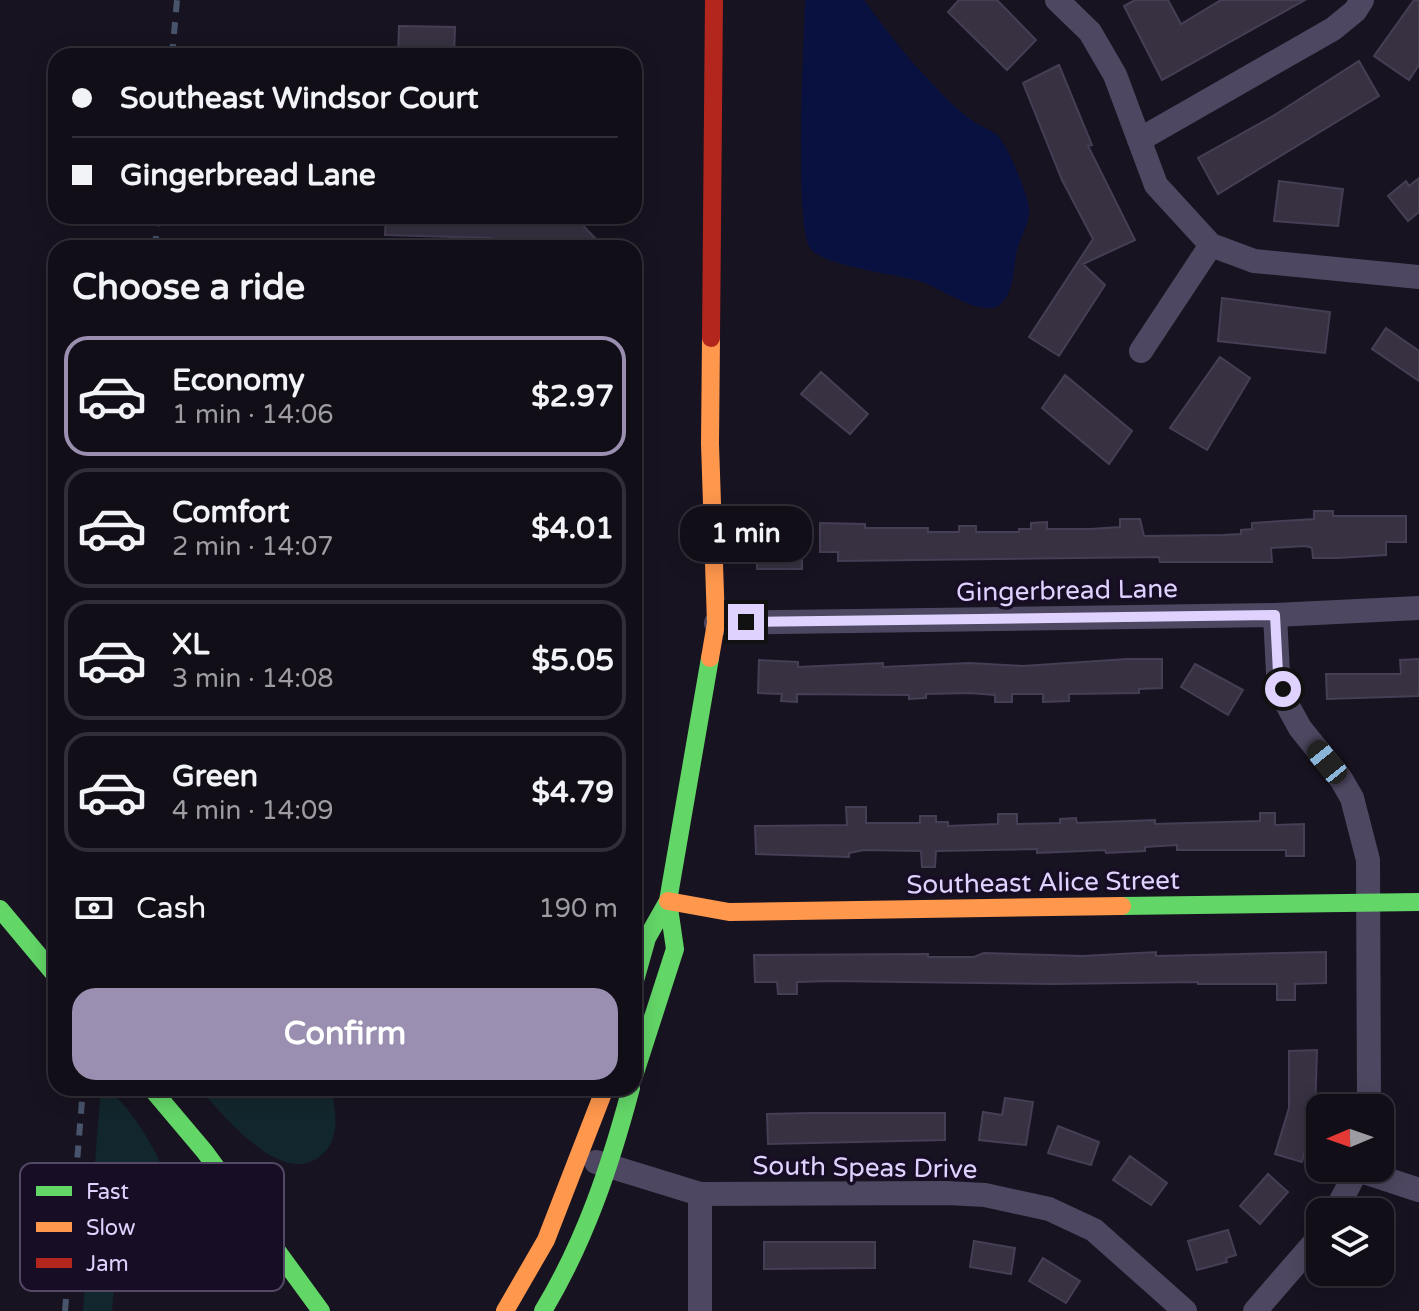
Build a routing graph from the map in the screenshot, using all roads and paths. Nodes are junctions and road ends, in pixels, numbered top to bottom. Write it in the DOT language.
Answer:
graph roads {
  1 [pos="714,0"];
  2 [pos="1057,0"];
  3 [pos="1362,0"];
  4 [pos="1139,140"];
  5 [pos="1211,245"];
  6 [pos="1419,277"];
  7 [pos="1141,351"];
  8 [pos="1419,608"];
  9 [pos="1275,615"];
  10 [pos="716,623"];
  11 [pos="668,901"];
  12 [pos="1419,902"];
  13 [pos="1369,905"];
  14 [pos="0,909"];
  15 [pos="642,956"];
  16 [pos="48,966"];
  17 [pos="642,1051"];
  18 [pos="1369,1094"];
  19 [pos="158,1096"];
  20 [pos="602,1096"];
  21 [pos="629,1096"];
  22 [pos="579,1157"];
  23 [pos="213,1163"];
  24 [pos="611,1166"];
  25 [pos="1394,1181"];
  26 [pos="1419,1190"];
  27 [pos="700,1194"];
  28 [pos="1306,1252"];
  29 [pos="284,1260"];
  30 [pos="321,1311"];
  31 [pos="505,1311"];
  32 [pos="543,1311"];
  33 [pos="700,1311"];
  34 [pos="1185,1311"];
  35 [pos="1255,1311"];
  1 -- 10 [label="main road"];
  2 -- 4 [label="street"];
  3 -- 4 [label="street"];
  4 -- 5 [label="street"];
  5 -- 6 [label="street"];
  5 -- 7 [label="street"];
  8 -- 9 [label="street, Gingerbread Lane"];
  9 -- 10 [label="street, Gingerbread Lane"];
  9 -- 13 [label="street"];
  10 -- 11 [label="main road"];
  11 -- 13 [label="main road, Southeast Alice Street"];
  11 -- 15 [label="main road"];
  11 -- 17 [label="main road"];
  12 -- 13 [label="main road, Southeast Alice Street"];
  13 -- 18 [label="street"];
  14 -- 16 [label="main road"];
  19 -- 23 [label="main road"];
  20 -- 22 [label="main road"];
  21 -- 24 [label="main road"];
  22 -- 24 [label="street, South Speas Drive"];
  22 -- 31 [label="main road"];
  24 -- 27 [label="street, South Speas Drive"];
  24 -- 32 [label="main road"];
  25 -- 26 [label="street"];
  27 -- 33 [label="street"];
  27 -- 34 [label="street, South Speas Drive"];
  28 -- 35 [label="street"];
  29 -- 30 [label="main road"];
}
